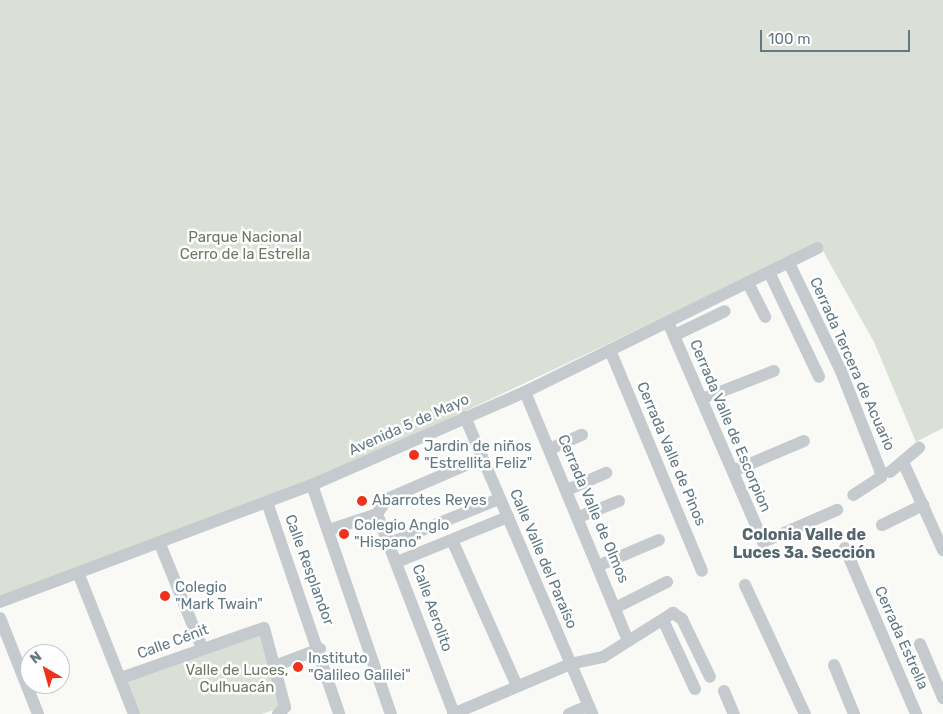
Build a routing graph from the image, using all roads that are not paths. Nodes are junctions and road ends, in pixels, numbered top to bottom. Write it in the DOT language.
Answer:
graph roads {
  1 [pos="818,248"];
  2 [pos="788,262"];
  3 [pos="769,272"];
  4 [pos="748,283"];
  5 [pos="725,311"];
  6 [pos="765,317"];
  7 [pos="668,322"];
  8 [pos="675,336"];
  9 [pos="610,350"];
  10 [pos="774,371"];
  11 [pos="818,377"];
  12 [pos="524,392"];
  13 [pos="702,399"];
  14 [pos="465,417"];
  15 [pos="582,435"];
  16 [pos="804,441"];
  17 [pos="919,448"];
  18 [pos="550,449"];
  19 [pos="482,458"];
  20 [pos="902,462"];
  21 [pos="733,471"];
  22 [pos="890,472"];
  23 [pos="606,473"];
  24 [pos="312,485"];
  25 [pos="567,490"];
  26 [pos="853,495"];
  27 [pos="499,498"];
  28 [pos="619,501"];
  29 [pos="267,502"];
  30 [pos="924,505"];
  31 [pos="837,510"];
  32 [pos="377,514"];
  33 [pos="508,517"];
  34 [pos="579,517"];
  35 [pos="882,525"];
  36 [pos="329,530"];
  37 [pos="452,540"];
  38 [pos="659,540"];
  39 [pos="390,542"];
  40 [pos="160,544"];
  41 [pos="845,548"];
  42 [pos="943,550"];
  43 [pos="397,562"];
  44 [pos="600,566"];
  45 [pos="702,571"];
  46 [pos="79,575"];
  47 [pos="667,582"];
  48 [pos="745,585"];
  49 [pos="0,602"];
  50 [pos="617,607"];
  51 [pos="0,618"];
  52 [pos="663,620"];
  53 [pos="628,641"];
  54 [pos="920,644"];
  55 [pos="202,648"];
  56 [pos="320,648"];
  57 [pos="570,664"];
  58 [pos="834,664"];
  59 [pos="277,665"];
  60 [pos="710,677"];
  61 [pos="121,678"];
  62 [pos="517,686"];
  63 [pos="695,689"];
  64 [pos="724,691"];
  65 [pos="943,698"];
  66 [pos="590,710"];
  67 [pos="38,714"];
  68 [pos="134,714"];
  69 [pos="278,714"];
  70 [pos="339,714"];
  71 [pos="390,714"];
  72 [pos="453,714"];
  73 [pos="570,714"];
  74 [pos="734,714"];
  75 [pos="805,714"];
  76 [pos="854,714"];
  77 [pos="916,714"];
  1 -- 2 [label="street, Avenida 5 de Mayo"];
  2 -- 3 [label="street, Avenida 5 de Mayo"];
  2 -- 26 [label="street, Cerrada Tercera de Acuario"];
  3 -- 4 [label="street, Avenida 5 de Mayo"];
  3 -- 11 [label="street"];
  4 -- 6 [label="street"];
  4 -- 7 [label="street, Avenida 5 de Mayo"];
  5 -- 8 [label="street"];
  7 -- 8 [label="street, Cerrada Valle de Escorpion"];
  7 -- 9 [label="street, Avenida 5 de Mayo"];
  8 -- 13 [label="street, Cerrada Valle de Escorpion"];
  9 -- 12 [label="street, Avenida 5 de Mayo"];
  9 -- 45 [label="street, Cerrada Valle de Pinos"];
  10 -- 13 [label="street"];
  12 -- 14 [label="street, Avenida 5 de Mayo"];
  12 -- 18 [label="street, Cerrada Valle de Olmos"];
  13 -- 21 [label="street, Cerrada Valle de Escorpion"];
  14 -- 19 [label="street, Calle Valle del Paraíso"];
  14 -- 24 [label="street, Avenida 5 de Mayo"];
  15 -- 18 [label="street"];
  16 -- 21 [label="street"];
  17 -- 20 [label="street"];
  18 -- 25 [label="street, Cerrada Valle de Olmos"];
  19 -- 27 [label="street, Calle Valle del Paraíso"];
  19 -- 32 [label="street"];
  20 -- 22 [label="street"];
  20 -- 30 [label="street"];
  21 -- 31 [label="street, Cerrada Valle de Escorpion"];
  23 -- 25 [label="street"];
  24 -- 29 [label="street, Avenida 5 de Mayo"];
  24 -- 36 [label="street"];
  25 -- 34 [label="street, Cerrada Valle de Olmos"];
  27 -- 33 [label="street, Calle Valle del Paraíso"];
  27 -- 39 [label="street"];
  28 -- 34 [label="street"];
  29 -- 40 [label="street, Avenida 5 de Mayo"];
  29 -- 56 [label="street, Calle Resplandor"];
  30 -- 35 [label="street"];
  30 -- 42 [label="street"];
  32 -- 36 [label="street"];
  32 -- 39 [label="street, Calle Aerolito"];
  33 -- 37 [label="street"];
  33 -- 57 [label="street, Calle Valle del Paraíso"];
  34 -- 44 [label="street, Cerrada Valle de Olmos"];
  36 -- 71 [label="street"];
  37 -- 43 [label="street"];
  37 -- 62 [label="street"];
  38 -- 44 [label="street"];
  39 -- 43 [label="street, Calle Aerolito"];
  40 -- 46 [label="street, Avenida 5 de Mayo"];
  40 -- 55 [label="street"];
  41 -- 77 [label="street, Cerrada Estrella"];
  43 -- 72 [label="street, Calle Aerolito"];
  44 -- 50 [label="street, Cerrada Valle de Olmos"];
  46 -- 49 [label="street, Avenida 5 de Mayo"];
  46 -- 61 [label="street"];
  47 -- 50 [label="street"];
  48 -- 75 [label="street"];
  50 -- 53 [label="street, Cerrada Valle de Olmos"];
  51 -- 67 [label="street"];
  52 -- 53 [label="street"];
  52 -- 60 [label="street"];
  52 -- 63 [label="street"];
  53 -- 57 [label="street"];
  54 -- 65 [label="street"];
  55 -- 59 [label="street, Calle Cénit"];
  55 -- 61 [label="street, Calle Cénit"];
  56 -- 59 [label="street"];
  56 -- 70 [label="street, Calle Resplandor"];
  57 -- 62 [label="street"];
  57 -- 66 [label="street, Calle Valle del Paraíso"];
  58 -- 76 [label="street"];
  59 -- 69 [label="street"];
  61 -- 68 [label="street"];
  62 -- 72 [label="street"];
  64 -- 74 [label="street"];
  66 -- 73 [label="street"];
}
